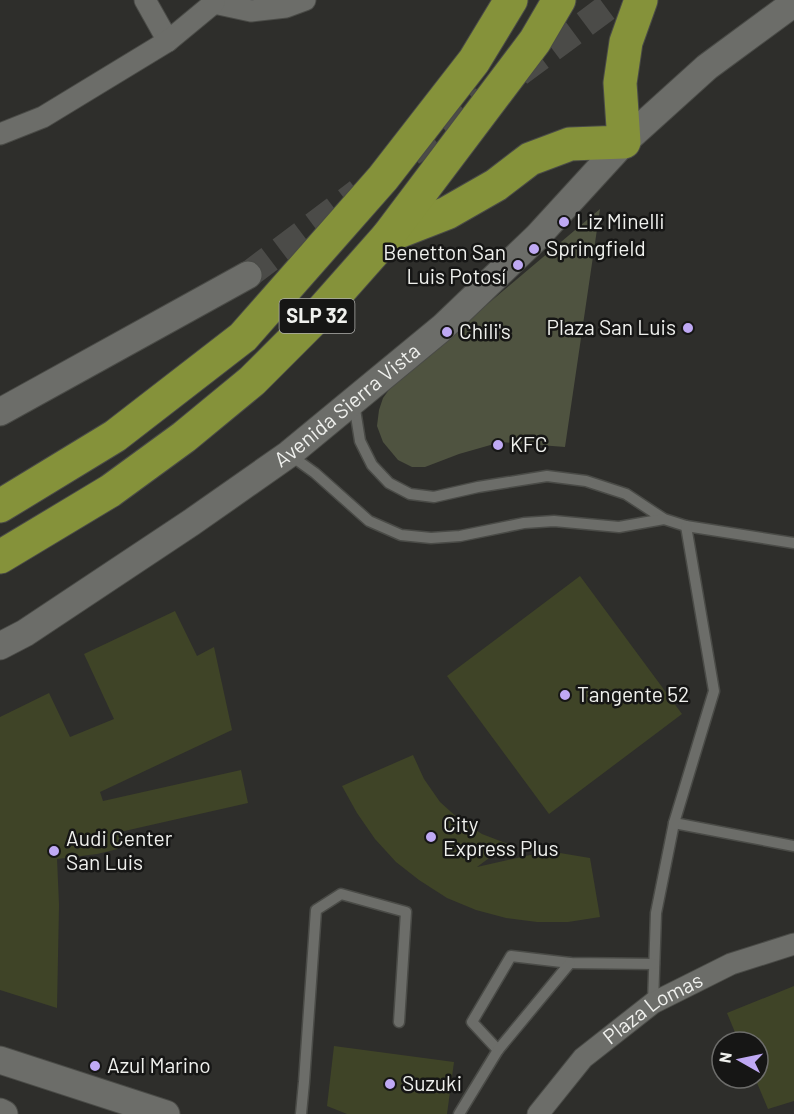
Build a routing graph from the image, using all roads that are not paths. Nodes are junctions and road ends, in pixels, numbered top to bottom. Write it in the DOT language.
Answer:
graph roads {
  1 [pos="145,0"];
  2 [pos="305,0"];
  3 [pos="511,0"];
  4 [pos="559,0"];
  5 [pos="641,0"];
  6 [pos="213,1"];
  7 [pos="794,3"];
  8 [pos="168,41"];
  9 [pos="0,134"];
  10 [pos="624,142"];
  11 [pos="388,236"];
  12 [pos="248,275"];
  13 [pos="354,399"];
  14 [pos="0,412"];
  15 [pos="289,454"];
  16 [pos="0,506"];
  17 [pos="664,519"];
  18 [pos="686,526"];
  19 [pos="794,543"];
  20 [pos="0,557"];
  21 [pos="0,646"];
  22 [pos="674,823"];
  23 [pos="794,846"];
  24 [pos="794,944"];
  25 [pos="570,963"];
  26 [pos="654,964"];
  27 [pos="653,1003"];
  28 [pos="399,1022"];
  29 [pos="498,1050"];
  30 [pos="0,1060"];
  31 [pos="166,1114"];
  32 [pos="301,1114"];
  33 [pos="459,1114"];
  34 [pos="538,1114"];
  1 -- 8 [label="street"];
  2 -- 6 [label="street"];
  3 -- 16 [label="highway, SLP 32"];
  4 -- 11 [label="highway, SLP 32"];
  5 -- 10 [label="highway"];
  6 -- 8 [label="street"];
  7 -- 10 [label="street, Avenida Sierra Vista"];
  8 -- 9 [label="street"];
  10 -- 11 [label="highway"];
  10 -- 13 [label="street, Avenida Sierra Vista"];
  11 -- 20 [label="highway, SLP 32"];
  12 -- 14 [label="street"];
  13 -- 15 [label="street, Avenida Sierra Vista"];
  13 -- 17 [label="lane"];
  15 -- 17 [label="lane"];
  15 -- 21 [label="street, Avenida Sierra Vista"];
  17 -- 18 [label="lane"];
  18 -- 19 [label="lane"];
  18 -- 22 [label="lane"];
  22 -- 23 [label="lane"];
  22 -- 26 [label="lane"];
  24 -- 27 [label="street, Plaza Lomas"];
  25 -- 26 [label="lane"];
  25 -- 29 [label="lane"];
  25 -- 29 [label="lane"];
  26 -- 27 [label="lane"];
  27 -- 34 [label="street, Plaza Lomas"];
  28 -- 32 [label="lane"];
  29 -- 33 [label="lane"];
  30 -- 31 [label="street"];
}
